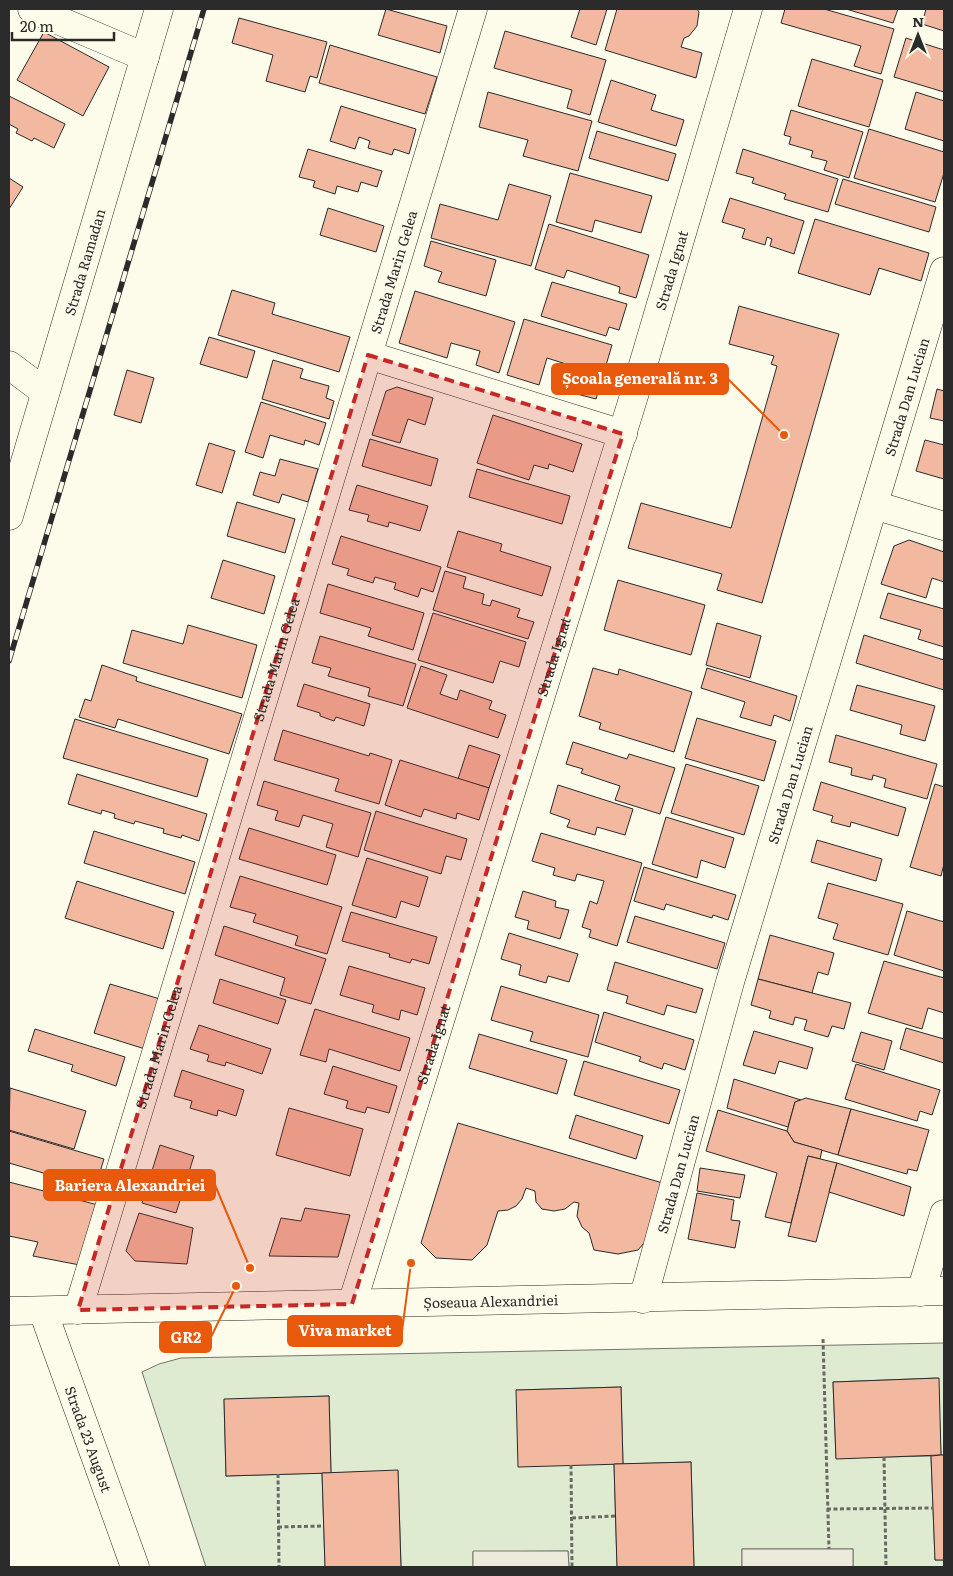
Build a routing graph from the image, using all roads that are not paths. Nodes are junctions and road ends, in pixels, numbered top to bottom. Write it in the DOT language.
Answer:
graph roads {
  1 [pos="32,9"];
  2 [pos="159,9"];
  3 [pos="473,9"];
  4 [pos="748,9"];
  5 [pos="145,57"];
  6 [pos="944,271"];
  7 [pos="368,354"];
  8 [pos="9,365"];
  9 [pos="45,392"];
  10 [pos="622,434"];
  11 [pos="874,505"];
  12 [pos="9,516"];
  13 [pos="944,526"];
  14 [pos="944,1214"];
  15 [pos="933,1292"];
  16 [pos="643,1299"];
  17 [pos="352,1304"];
  18 [pos="78,1310"];
  19 [pos="9,1311"];
  20 [pos="43,1311"];
  21 [pos="135,1567"];
  1 -- 5 [label="street"];
  2 -- 5 [label="street, Strada Ramadan"];
  3 -- 7 [label="street, Strada Marin Gelea"];
  4 -- 10 [label="street, Strada Ignat"];
  5 -- 9 [label="street, Strada Ramadan"];
  6 -- 11 [label="street, Strada Dan Lucian"];
  7 -- 10 [label="street"];
  7 -- 18 [label="street, Strada Marin Gelea"];
  8 -- 9 [label="street"];
  9 -- 12 [label="street, Strada Ramadan"];
  10 -- 17 [label="street, Strada Ignat"];
  11 -- 13 [label="street"];
  11 -- 16 [label="street, Strada Dan Lucian"];
  14 -- 15 [label="street"];
  15 -- 16 [label="street, Șoseaua Alexandriei"];
  16 -- 17 [label="street, Șoseaua Alexandriei"];
  17 -- 18 [label="street, Șoseaua Alexandriei"];
  18 -- 20 [label="street, Șoseaua Alexandriei"];
  19 -- 20 [label="street, Șoseaua Alexandriei"];
  20 -- 21 [label="street, Strada 23 August"];
}
